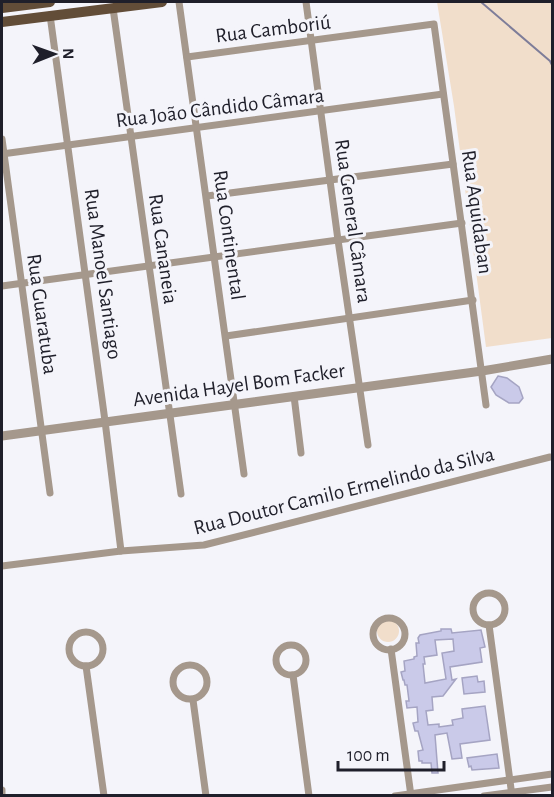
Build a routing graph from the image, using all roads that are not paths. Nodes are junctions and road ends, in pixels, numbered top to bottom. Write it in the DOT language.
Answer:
graph roads {
  1 [pos="49,2"];
  2 [pos="162,2"];
  3 [pos="178,2"];
  4 [pos="306,2"];
  5 [pos="2,8"];
  6 [pos="113,8"];
  7 [pos="50,15"];
  8 [pos="2,22"];
  9 [pos="434,24"];
  10 [pos="312,42"];
  11 [pos="187,57"];
  12 [pos="443,94"];
  13 [pos="321,112"];
  14 [pos="196,126"];
  15 [pos="130,135"];
  16 [pos="2,139"];
  17 [pos="67,145"];
  18 [pos="3,154"];
  19 [pos="453,164"];
  20 [pos="330,181"];
  21 [pos="207,196"];
  22 [pos="462,223"];
  23 [pos="338,240"];
  24 [pos="215,255"];
  25 [pos="149,265"];
  26 [pos="84,274"];
  27 [pos="22,283"];
  28 [pos="2,286"];
  29 [pos="473,300"];
  30 [pos="350,317"];
  31 [pos="226,336"];
  32 [pos="552,359"];
  33 [pos="482,371"];
  34 [pos="359,387"];
  35 [pos="294,396"];
  36 [pos="236,404"];
  37 [pos="486,405"];
  38 [pos="169,412"];
  39 [pos="105,421"];
  40 [pos="41,431"];
  41 [pos="2,436"];
  42 [pos="368,445"];
  43 [pos="301,453"];
  44 [pos="550,458"];
  45 [pos="244,474"];
  46 [pos="50,493"];
  47 [pos="181,494"];
  48 [pos="121,550"];
  49 [pos="2,566"];
  50 [pos="489,625"];
  51 [pos="391,650"];
  52 [pos="86,666"];
  53 [pos="293,675"];
  54 [pos="193,700"];
  55 [pos="552,774"];
  56 [pos="510,780"];
  57 [pos="552,787"];
  58 [pos="2,790"];
  59 [pos="411,794"];
  60 [pos="512,794"];
  61 [pos="2,795"];
  62 [pos="104,795"];
  63 [pos="206,795"];
  64 [pos="309,795"];
  65 [pos="395,795"];
  66 [pos="484,795"];
  1 -- 5 [label="main road"];
  1 -- 7 [label="street, Rua Manoel Santiago"];
  2 -- 6 [label="main road"];
  3 -- 11 [label="street, Rua Continental"];
  4 -- 10 [label="street, Rua General Câmara"];
  6 -- 7 [label="main road"];
  6 -- 15 [label="street, Rua Cananeia"];
  7 -- 8 [label="main road"];
  7 -- 17 [label="street, Rua Manoel Santiago"];
  9 -- 10 [label="street, Rua Camboriú"];
  9 -- 12 [label="street, Rua Aquidaban"];
  10 -- 11 [label="street, Rua Camboriú"];
  10 -- 13 [label="street, Rua General Câmara"];
  11 -- 14 [label="street, Rua Continental"];
  12 -- 13 [label="street, Rua João Cândido Câmara"];
  12 -- 19 [label="street, Rua Aquidaban"];
  13 -- 14 [label="street, Rua João Cândido Câmara"];
  13 -- 20 [label="street, Rua General Câmara"];
  14 -- 15 [label="street, Rua João Cândido Câmara"];
  14 -- 21 [label="street, Rua Continental"];
  15 -- 17 [label="street, Rua João Cândido Câmara"];
  15 -- 25 [label="street, Rua Cananeia"];
  16 -- 18 [label="street, Rua Guaratuba"];
  17 -- 18 [label="street, Rua João Cândido Câmara"];
  17 -- 26 [label="street, Rua Manoel Santiago"];
  18 -- 27 [label="street, Rua Guaratuba"];
  19 -- 20 [label="street"];
  19 -- 22 [label="street, Rua Aquidaban"];
  20 -- 21 [label="street"];
  20 -- 23 [label="street, Rua General Câmara"];
  21 -- 24 [label="street, Rua Continental"];
  22 -- 23 [label="street"];
  22 -- 29 [label="street, Rua Aquidaban"];
  23 -- 24 [label="street"];
  23 -- 30 [label="street, Rua General Câmara"];
  24 -- 25 [label="street"];
  24 -- 31 [label="street, Rua Continental"];
  25 -- 26 [label="street"];
  25 -- 38 [label="street, Rua Cananeia"];
  26 -- 27 [label="street"];
  26 -- 39 [label="street, Rua Manoel Santiago"];
  27 -- 28 [label="street"];
  27 -- 40 [label="street, Rua Guaratuba"];
  29 -- 30 [label="street"];
  29 -- 33 [label="street, Rua Aquidaban"];
  30 -- 31 [label="street"];
  30 -- 34 [label="street, Rua General Câmara"];
  31 -- 36 [label="street, Rua Continental"];
  32 -- 33 [label="street, Avenida Hayel Bom Facker"];
  33 -- 34 [label="street, Avenida Hayel Bom Facker"];
  33 -- 37 [label="street, Rua Aquidaban"];
  34 -- 35 [label="street, Avenida Hayel Bom Facker"];
  34 -- 42 [label="street, Rua General Câmara"];
  35 -- 36 [label="street, Avenida Hayel Bom Facker"];
  35 -- 43 [label="street"];
  36 -- 38 [label="street, Avenida Hayel Bom Facker"];
  36 -- 45 [label="street, Rua Continental"];
  38 -- 39 [label="street, Avenida Hayel Bom Facker"];
  38 -- 47 [label="street, Rua Cananeia"];
  39 -- 40 [label="street, Avenida Hayel Bom Facker"];
  39 -- 48 [label="street, Rua Manoel Santiago"];
  40 -- 41 [label="street, Avenida Hayel Bom Facker"];
  40 -- 46 [label="street, Rua Guaratuba"];
  44 -- 48 [label="street, Rua Doutor Camilo Ermelindo da Silva"];
  48 -- 49 [label="street, Rua Doutor Camilo Ermelindo da Silva"];
  50 -- 50 [label="street"];
  50 -- 56 [label="street"];
  51 -- 51 [label="street"];
  51 -- 59 [label="street"];
  52 -- 52 [label="street"];
  52 -- 62 [label="street"];
  53 -- 53 [label="street"];
  53 -- 64 [label="street"];
  54 -- 54 [label="street"];
  54 -- 63 [label="street"];
  55 -- 56 [label="street"];
  56 -- 59 [label="street"];
  56 -- 60 [label="street"];
  57 -- 60 [label="street"];
  58 -- 61 [label="street"];
  59 -- 65 [label="street"];
  60 -- 66 [label="street"];
}
